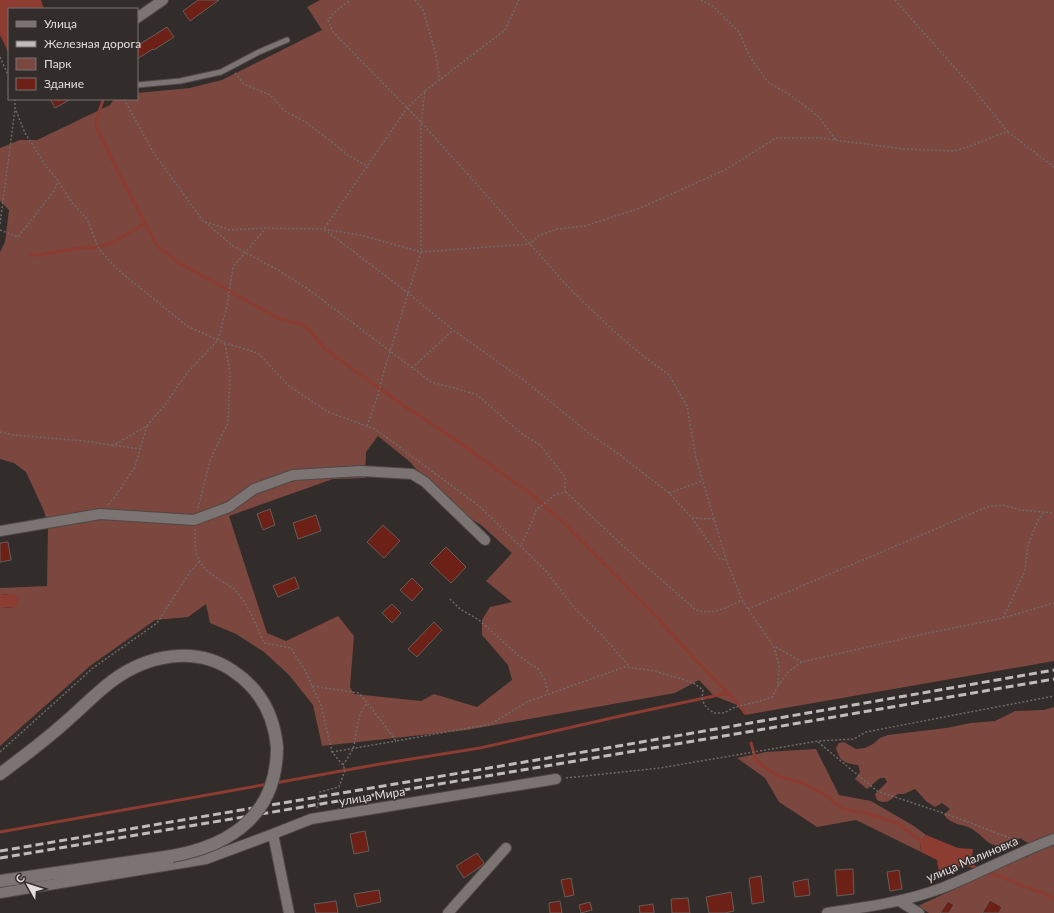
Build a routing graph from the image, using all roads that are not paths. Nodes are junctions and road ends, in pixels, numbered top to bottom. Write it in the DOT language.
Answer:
graph roads {
  1 [pos="163,0"];
  2 [pos="138,17"];
  3 [pos="287,40"];
  4 [pos="138,85"];
  5 [pos="0,531"];
  6 [pos="485,540"];
  7 [pos="0,774"];
  8 [pos="556,779"];
  9 [pos="273,834"];
  10 [pos="1054,839"];
  11 [pos="506,848"];
  12 [pos="0,881"];
  13 [pos="0,893"];
  14 [pos="899,901"];
  15 [pos="289,913"];
  16 [pos="448,913"];
  17 [pos="827,913"];
  18 [pos="919,913"];
  1 -- 2 [label="street"];
  3 -- 4 [label="lane"];
  5 -- 6 [label="street"];
  7 -- 12 [label="street, bridge"];
  8 -- 9 [label="street, улица Мира"];
  9 -- 13 [label="street, улица Мира"];
  9 -- 15 [label="street"];
  10 -- 14 [label="street, улица Малиновка"];
  11 -- 16 [label="street"];
  14 -- 17 [label="street, улица Малиновка"];
  14 -- 18 [label="street"];
}
